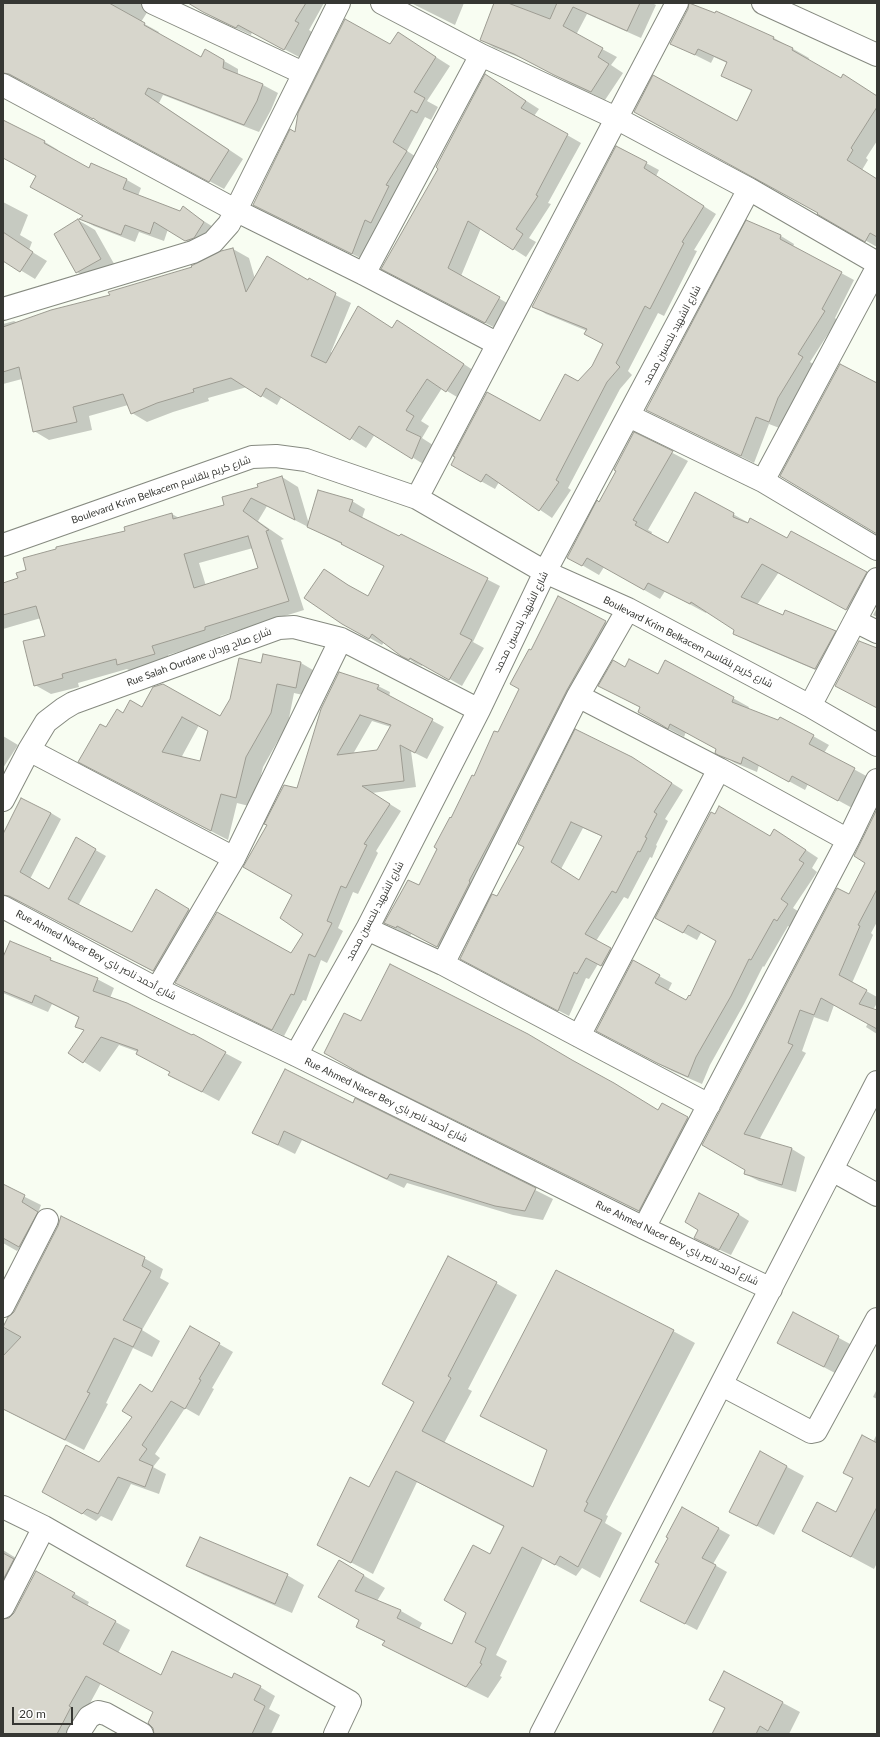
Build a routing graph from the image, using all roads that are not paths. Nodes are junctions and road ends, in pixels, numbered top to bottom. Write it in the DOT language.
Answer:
graph roads {
  1 [pos="339,3"];
  2 [pos="382,3"];
  3 [pos="677,3"];
  4 [pos="763,3"];
  5 [pos="161,5"];
  6 [pos="876,52"];
  7 [pos="481,54"];
  8 [pos="303,73"];
  9 [pos="3,85"];
  10 [pos="616,118"];
  11 [pos="749,189"];
  12 [pos="235,210"];
  13 [pos="877,263"];
  14 [pos="877,268"];
  15 [pos="364,274"];
  16 [pos="3,308"];
  17 [pos="498,344"];
  18 [pos="628,416"];
  19 [pos="763,481"];
  20 [pos="417,498"];
  21 [pos="3,545"];
  22 [pos="877,549"];
  23 [pos="545,572"];
  24 [pos="877,579"];
  25 [pos="628,609"];
  26 [pos="855,621"];
  27 [pos="877,632"];
  28 [pos="341,639"];
  29 [pos="578,696"];
  30 [pos="810,706"];
  31 [pos="479,710"];
  32 [pos="877,745"];
  33 [pos="29,750"];
  34 [pos="718,769"];
  35 [pos="877,780"];
  36 [pos="3,800"];
  37 [pos="848,840"];
  38 [pos="234,858"];
  39 [pos="3,907"];
  40 [pos="367,929"];
  41 [pos="443,964"];
  42 [pos="157,989"];
  43 [pos="579,1036"];
  44 [pos="296,1055"];
  45 [pos="877,1082"];
  46 [pos="709,1105"];
  47 [pos="832,1170"];
  48 [pos="877,1195"];
  49 [pos="47,1220"];
  50 [pos="644,1228"];
  51 [pos="772,1289"];
  52 [pos="3,1306"];
  53 [pos="877,1320"];
  54 [pos="722,1385"];
  55 [pos="3,1507"];
  56 [pos="44,1527"];
  57 [pos="3,1607"];
  58 [pos="78,1734"];
  59 [pos="142,1734"];
  60 [pos="335,1734"];
  61 [pos="541,1734"];
  1 -- 8 [label="street"];
  2 -- 7 [label="street"];
  3 -- 10 [label="street"];
  4 -- 6 [label="street"];
  5 -- 8 [label="street"];
  7 -- 10 [label="street"];
  7 -- 15 [label="street"];
  8 -- 12 [label="street"];
  9 -- 12 [label="street"];
  10 -- 11 [label="street"];
  10 -- 17 [label="street"];
  11 -- 13 [label="street"];
  11 -- 18 [label="street, شارع الشهيد بلحسين محمد"];
  12 -- 15 [label="street"];
  12 -- 16 [label="street"];
  14 -- 19 [label="street"];
  15 -- 17 [label="street"];
  17 -- 20 [label="street"];
  18 -- 19 [label="street"];
  18 -- 23 [label="street, شارع الشهيد بلحسين محمد"];
  19 -- 22 [label="street"];
  20 -- 21 [label="street, Boulevard Krim Belkacem شارع كريم بلقاسم"];
  20 -- 23 [label="street, Boulevard Krim Belkacem شارع كريم بلقاسم"];
  23 -- 25 [label="street, Boulevard Krim Belkacem شارع كريم بلقاسم"];
  23 -- 31 [label="street, شارع الشهيد بلحسين محمد"];
  24 -- 26 [label="street"];
  25 -- 29 [label="street"];
  25 -- 30 [label="street, Boulevard Krim Belkacem شارع كريم بلقاسم"];
  26 -- 27 [label="street"];
  26 -- 30 [label="street"];
  28 -- 31 [label="street, Rue Salah Ourdane شارع صالح وردان"];
  28 -- 33 [label="street, Rue Salah Ourdane شارع صالح وردان"];
  28 -- 38 [label="street"];
  29 -- 34 [label="street"];
  29 -- 41 [label="street"];
  30 -- 32 [label="street, Boulevard Krim Belkacem شارع كريم بلقاسم"];
  31 -- 40 [label="street, شارع الشهيد بلحسين محمد"];
  33 -- 36 [label="street, Rue Salah Ourdane شارع صالح وردان"];
  33 -- 38 [label="street"];
  34 -- 37 [label="street"];
  34 -- 43 [label="street"];
  35 -- 37 [label="street"];
  37 -- 46 [label="street"];
  38 -- 42 [label="street"];
  39 -- 42 [label="street, Rue Ahmed Nacer Bey شارع أحمد ناصر باي"];
  40 -- 41 [label="street"];
  40 -- 44 [label="street, شارع الشهيد بلحسين محمد"];
  41 -- 43 [label="street"];
  42 -- 44 [label="street, Rue Ahmed Nacer Bey شارع أحمد ناصر باي"];
  43 -- 46 [label="street"];
  44 -- 50 [label="street, Rue Ahmed Nacer Bey شارع أحمد ناصر باي"];
  45 -- 47 [label="street"];
  46 -- 50 [label="street"];
  47 -- 48 [label="street"];
  47 -- 51 [label="street"];
  49 -- 52 [label="street"];
  50 -- 51 [label="street, Rue Ahmed Nacer Bey شارع أحمد ناصر باي"];
  51 -- 54 [label="street"];
  53 -- 54 [label="street"];
  54 -- 61 [label="street"];
  55 -- 56 [label="street"];
  56 -- 57 [label="street"];
  56 -- 60 [label="street"];
  58 -- 59 [label="street"];
}
